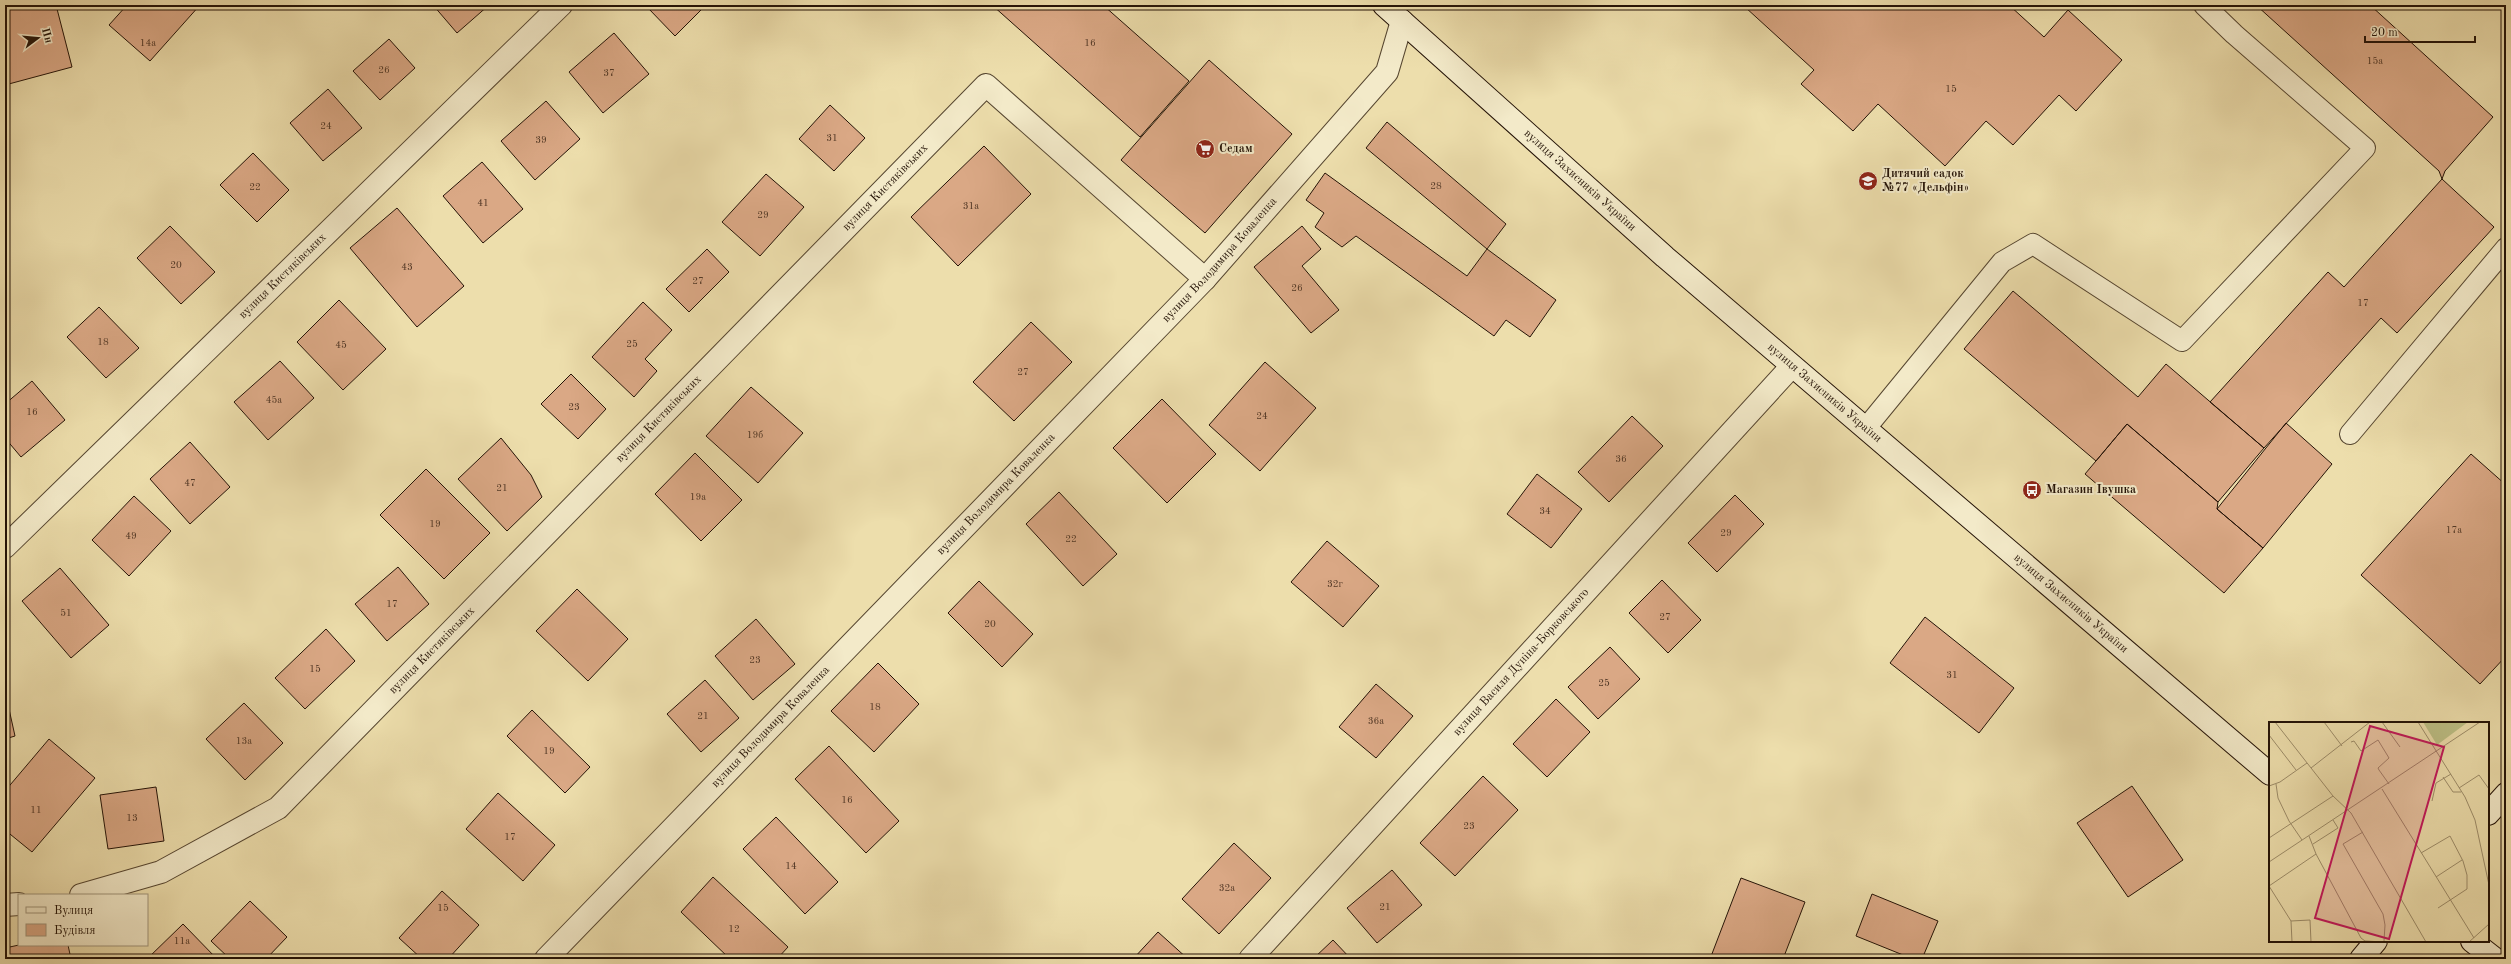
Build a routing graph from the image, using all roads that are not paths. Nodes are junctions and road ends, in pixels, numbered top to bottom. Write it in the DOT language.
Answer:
graph roads {
  1 [pos="561,5"];
  2 [pos="1384,5"];
  3 [pos="2204,5"];
  4 [pos="1405,13"];
  5 [pos="2506,248"];
  6 [pos="1205,279"];
  7 [pos="1792,366"];
  8 [pos="1866,428"];
  9 [pos="2350,434"];
  10 [pos="5,547"];
  11 [pos="2269,773"];
  12 [pos="2506,794"];
  13 [pos="2489,813"];
  14 [pos="85,894"];
  15 [pos="18,904"];
  16 [pos="5,905"];
  17 [pos="2375,942"];
  18 [pos="2473,942"];
  19 [pos="546,959"];
  20 [pos="1250,959"];
  21 [pos="2361,959"];
  22 [pos="2495,959"];
  1 -- 10 [label="street, вулиця Кистяківських"];
  2 -- 4 [label="street, вулиця Захисників України"];
  3 -- 8 [label="lane"];
  4 -- 6 [label="street, вулиця Володимира Коваленка"];
  4 -- 7 [label="street, вулиця Захисників України"];
  5 -- 9 [label="lane"];
  6 -- 14 [label="street, вулиця Кистяківських"];
  6 -- 19 [label="street, вулиця Володимира Коваленка"];
  7 -- 8 [label="street, вулиця Захисників України"];
  7 -- 20 [label="street, вулиця Василя Дуніна-Борковського"];
  8 -- 11 [label="street, вулиця Захисників України"];
  12 -- 13 [label="street"];
  15 -- 16 [label="street"];
  17 -- 21 [label="street"];
  18 -- 22 [label="street"];
}
